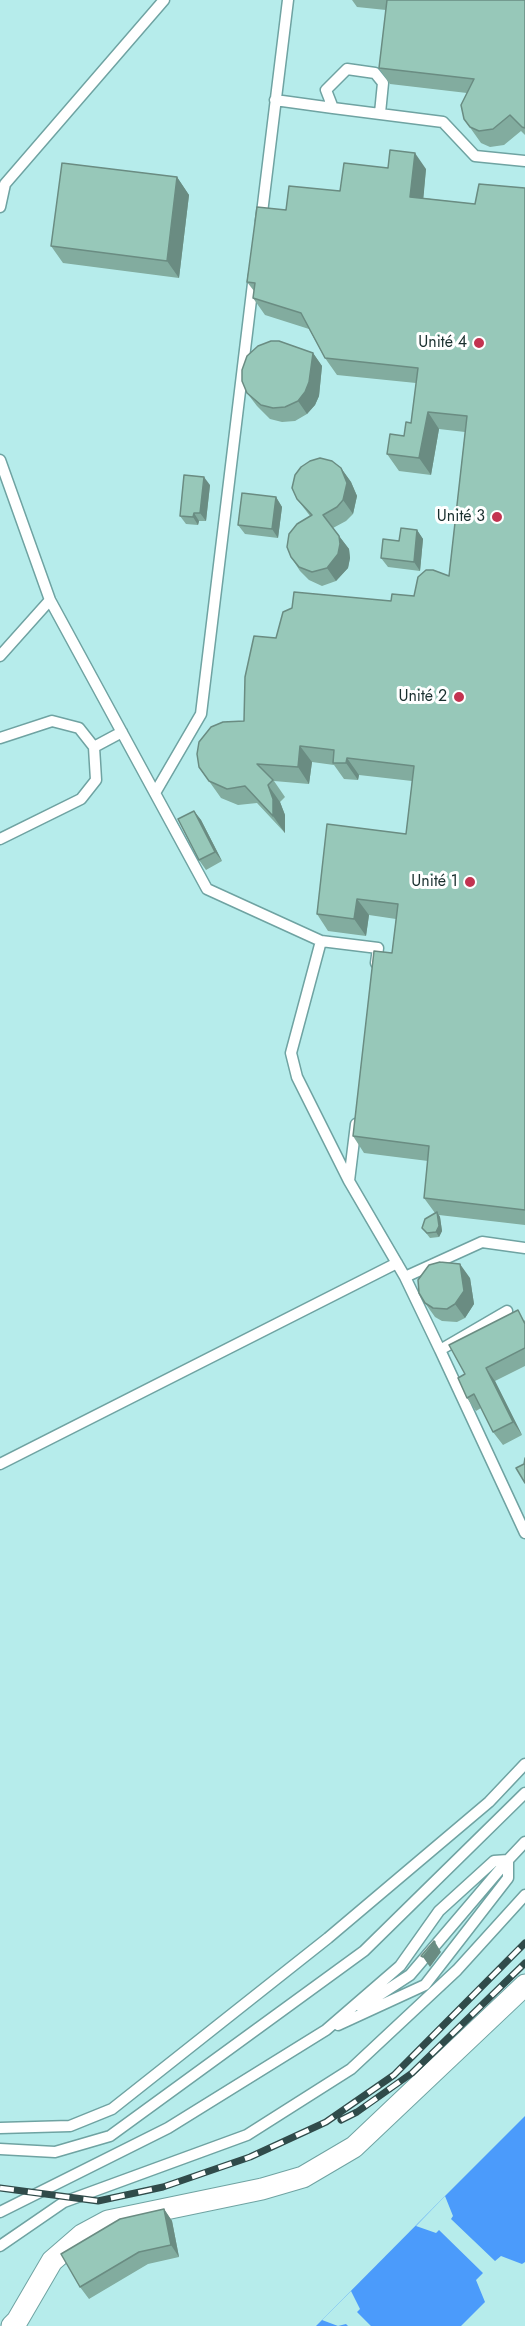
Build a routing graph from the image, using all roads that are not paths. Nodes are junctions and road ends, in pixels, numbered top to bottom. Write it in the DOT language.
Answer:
graph roads {
  1 [pos="164,0"];
  2 [pos="288,0"];
  3 [pos="275,100"];
  4 [pos="333,108"];
  5 [pos="380,112"];
  6 [pos="525,161"];
  7 [pos="0,207"];
  8 [pos="260,230"];
  9 [pos="255,265"];
  10 [pos="0,460"];
  11 [pos="50,600"];
  12 [pos="0,656"];
  13 [pos="122,732"];
  14 [pos="0,738"];
  15 [pos="94,747"];
  16 [pos="155,793"];
  17 [pos="0,839"];
  18 [pos="321,940"];
  19 [pos="375,972"];
  20 [pos="358,1111"];
  21 [pos="349,1181"];
  22 [pos="525,1248"];
  23 [pos="397,1263"];
  24 [pos="405,1277"];
  25 [pos="507,1311"];
  26 [pos="440,1350"];
  27 [pos="0,1464"];
  28 [pos="525,1533"];
  29 [pos="525,1764"];
  30 [pos="525,1793"];
  31 [pos="525,1842"];
  32 [pos="508,1860"];
  33 [pos="525,1895"];
  34 [pos="525,1985"];
  35 [pos="326,2030"];
  36 [pos="0,2128"];
  37 [pos="0,2149"];
  38 [pos="0,2212"];
  39 [pos="0,2246"];
  40 [pos="12,2326"];
  1 -- 7 [label="lane"];
  2 -- 3 [label="lane"];
  3 -- 4 [label="lane"];
  3 -- 8 [label="lane"];
  4 -- 5 [label="lane"];
  4 -- 5 [label="lane"];
  5 -- 6 [label="lane"];
  9 -- 16 [label="lane"];
  10 -- 11 [label="lane"];
  11 -- 12 [label="lane"];
  11 -- 13 [label="lane"];
  13 -- 15 [label="lane"];
  13 -- 16 [label="lane"];
  14 -- 15 [label="lane"];
  15 -- 17 [label="lane"];
  16 -- 18 [label="lane"];
  18 -- 19 [label="lane"];
  18 -- 21 [label="lane"];
  20 -- 21 [label="lane"];
  21 -- 23 [label="lane"];
  22 -- 24 [label="lane"];
  23 -- 24 [label="lane"];
  23 -- 27 [label="lane"];
  24 -- 26 [label="lane"];
  25 -- 26 [label="lane"];
  26 -- 28 [label="lane"];
  29 -- 36 [label="lane"];
  30 -- 37 [label="lane"];
  31 -- 32 [label="lane"];
  32 -- 35 [label="lane"];
  32 -- 35 [label="lane"];
  32 -- 35 [label="lane"];
  33 -- 39 [label="lane"];
  34 -- 40 [label="street"];
  35 -- 38 [label="lane"];
}
